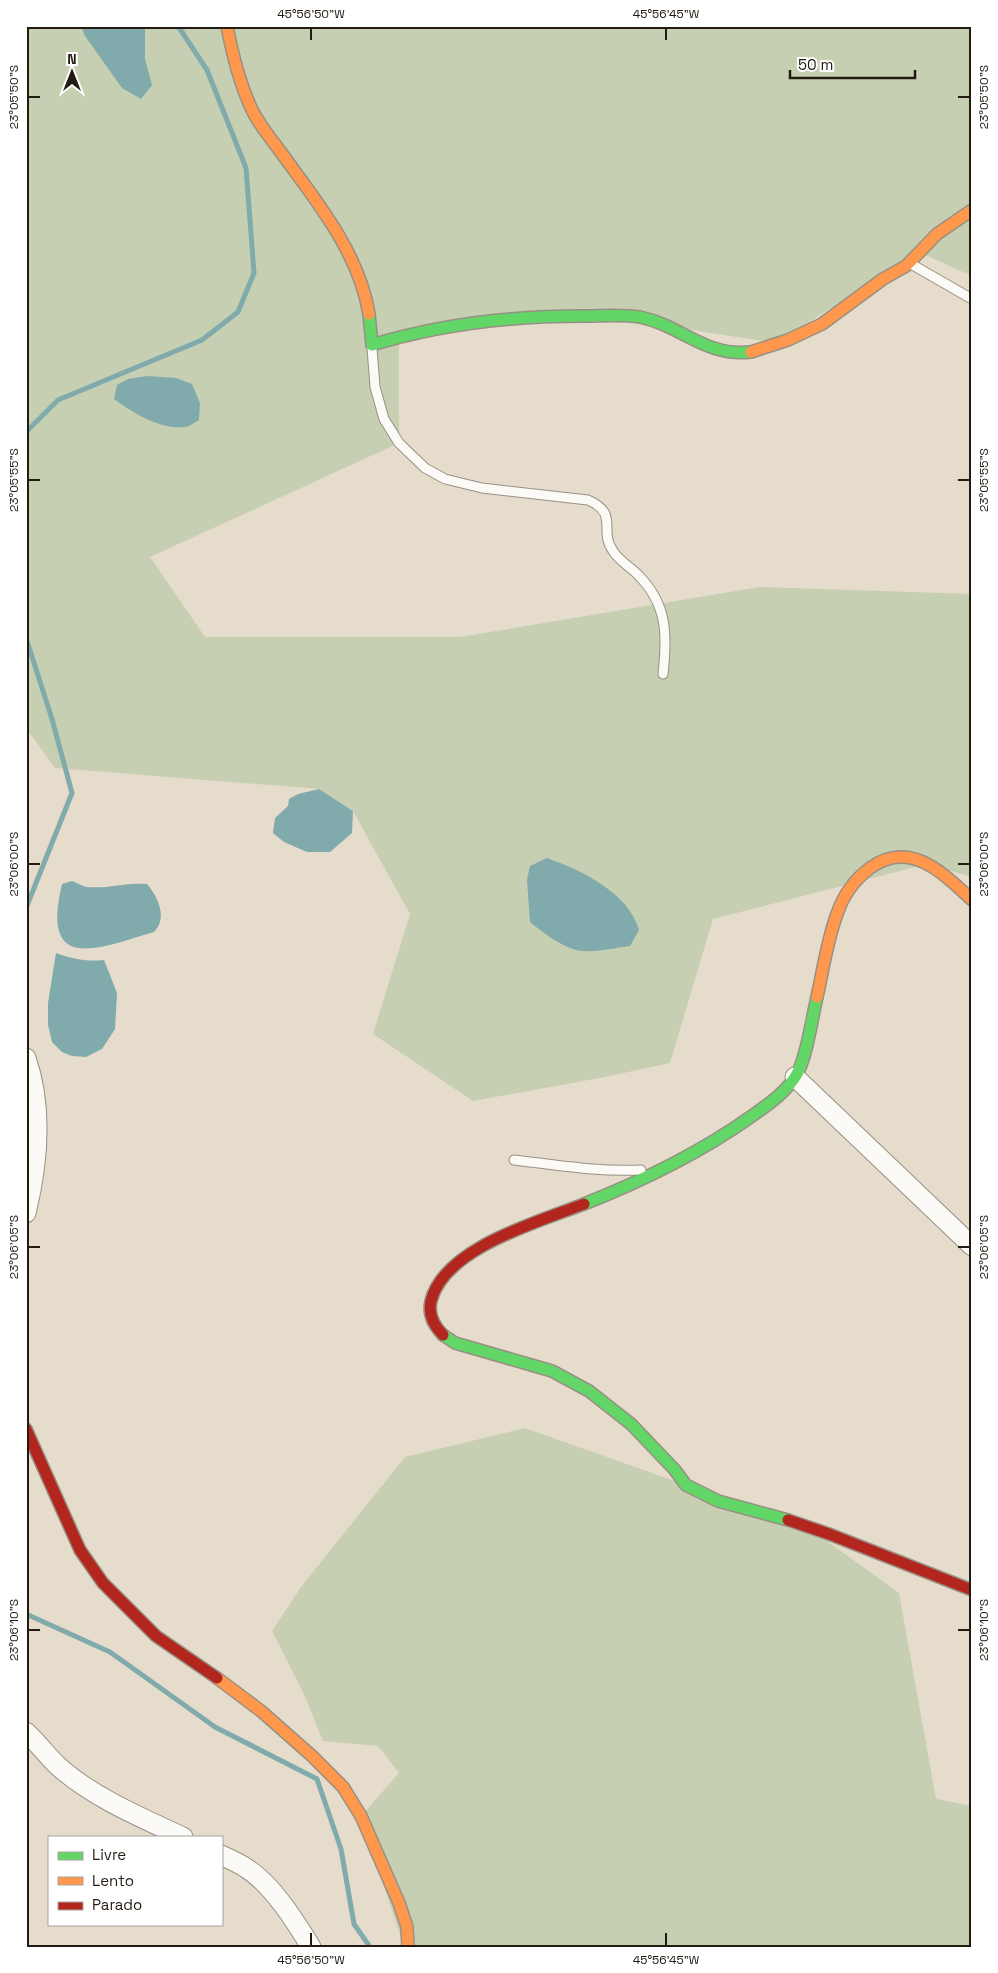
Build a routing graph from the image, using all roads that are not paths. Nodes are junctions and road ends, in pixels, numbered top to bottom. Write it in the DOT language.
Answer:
graph roads {
  1 [pos="227,26"];
  2 [pos="972,210"];
  3 [pos="910,264"];
  4 [pos="972,300"];
  5 [pos="372,345"];
  6 [pos="663,674"];
  7 [pos="972,900"];
  8 [pos="26,1058"];
  9 [pos="795,1077"];
  10 [pos="514,1160"];
  11 [pos="663,1169"];
  12 [pos="26,1213"];
  13 [pos="972,1246"];
  14 [pos="26,1429"];
  15 [pos="972,1590"];
  16 [pos="26,1732"];
  17 [pos="181,1836"];
  18 [pos="222,1856"];
  19 [pos="311,1947"];
  20 [pos="408,1947"];
  1 -- 5 [label="street"];
  2 -- 3 [label="street"];
  3 -- 4 [label="lane"];
  3 -- 5 [label="street"];
  5 -- 6 [label="lane"];
  7 -- 9 [label="street"];
  8 -- 12 [label="street"];
  9 -- 11 [label="street"];
  9 -- 13 [label="street"];
  10 -- 11 [label="lane"];
  11 -- 15 [label="street"];
  14 -- 20 [label="street"];
  16 -- 17 [label="street"];
  18 -- 19 [label="street"];
}
